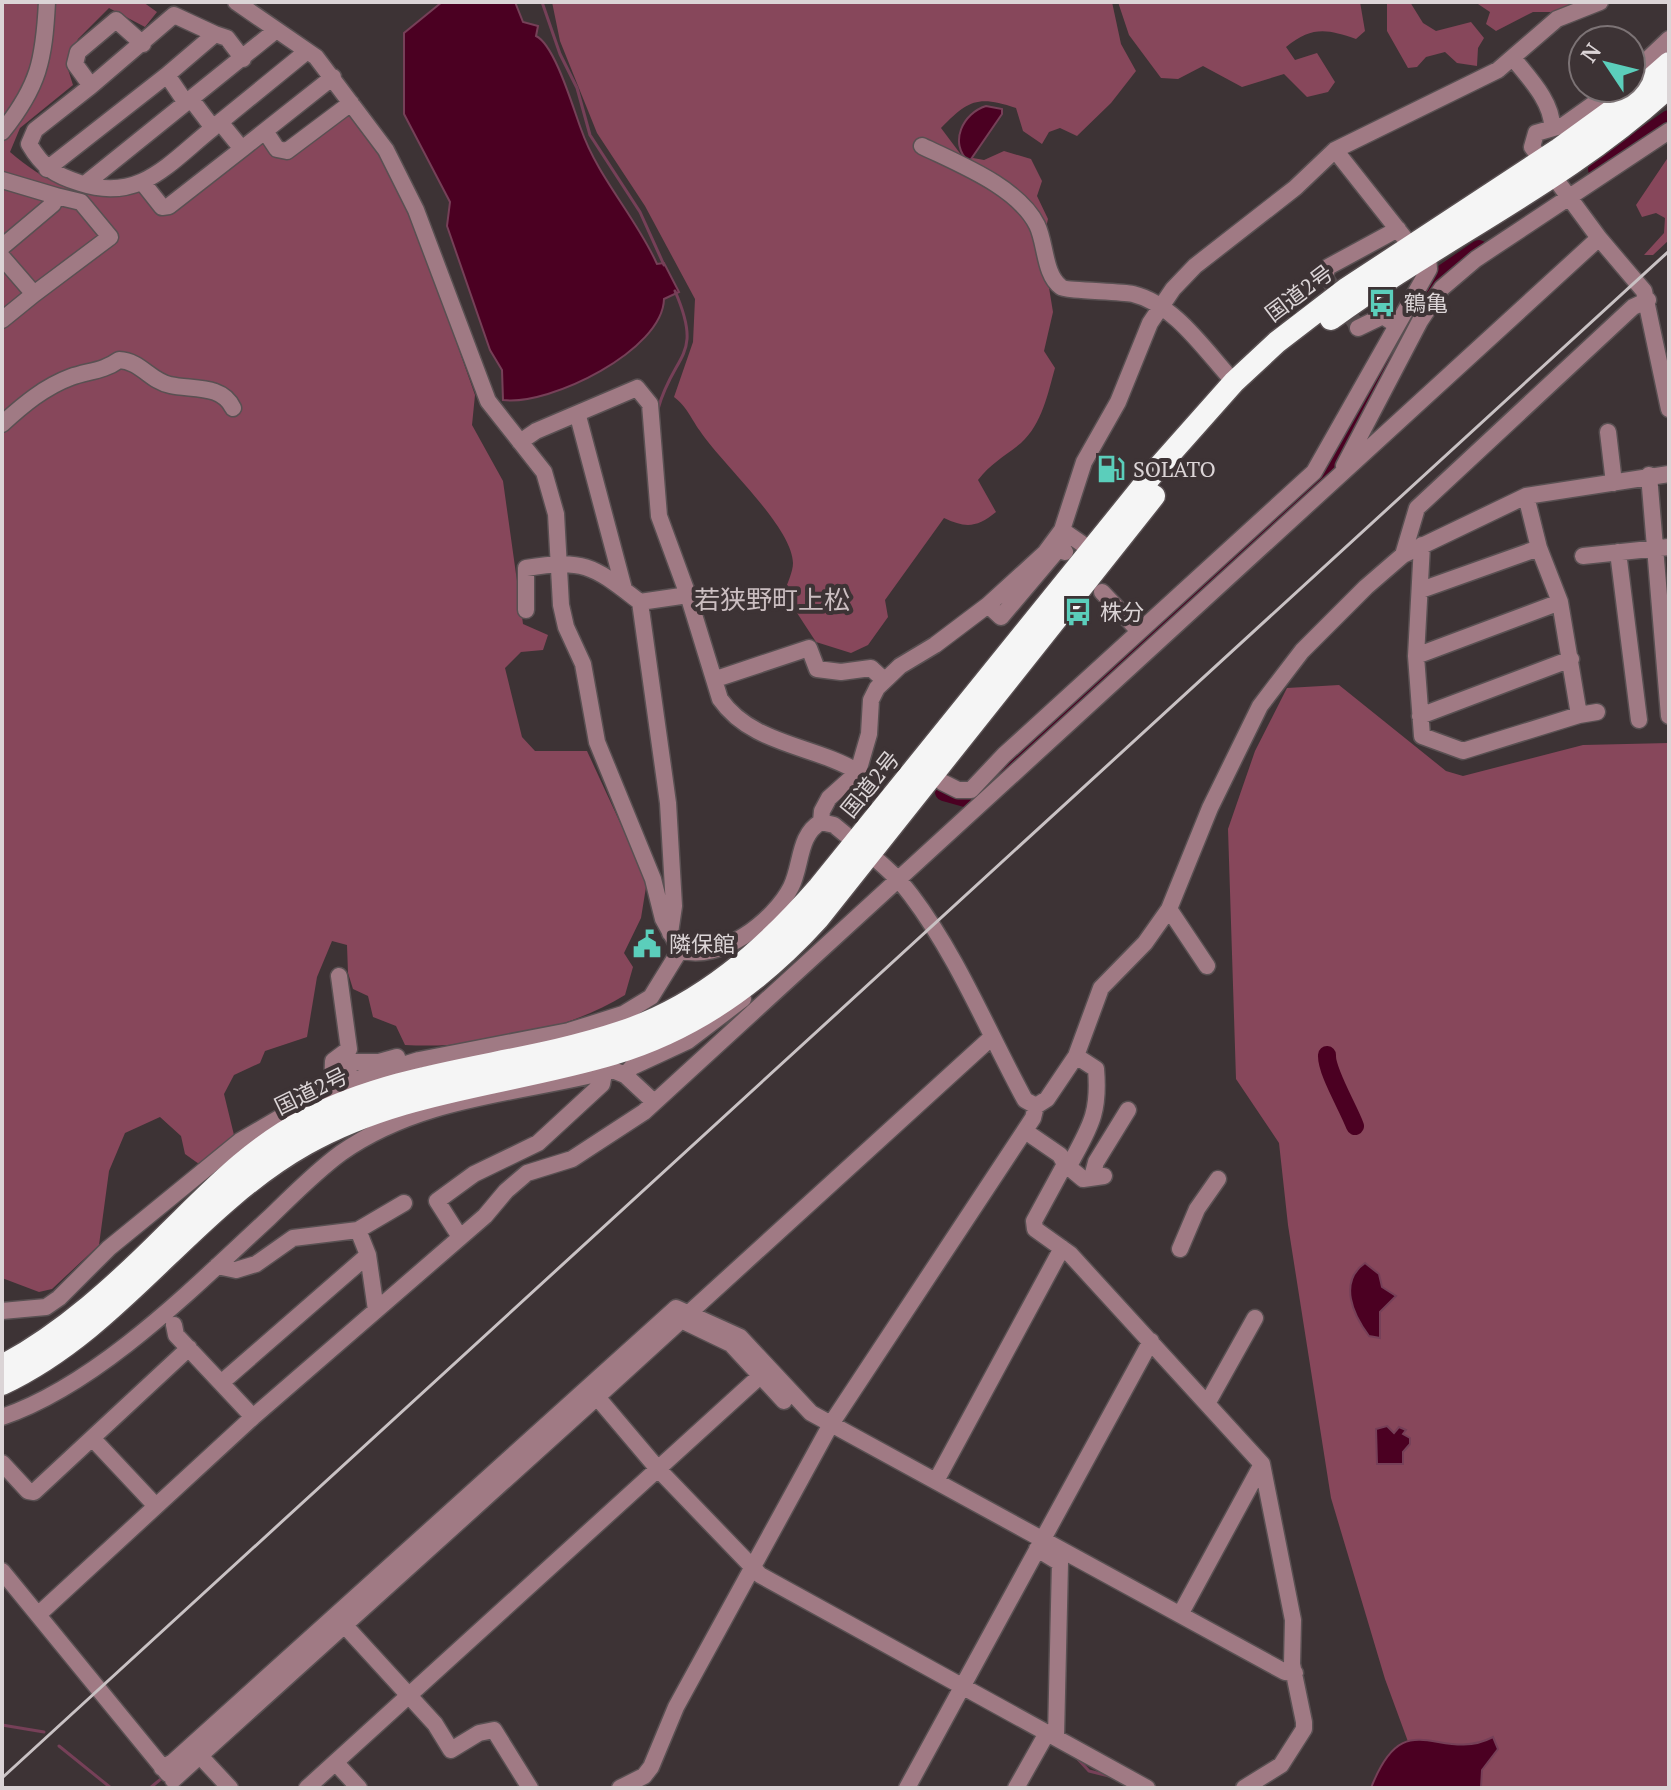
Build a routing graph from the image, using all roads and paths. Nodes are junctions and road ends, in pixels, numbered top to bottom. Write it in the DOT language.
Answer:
graph roads {
  1 [pos="47,2"];
  2 [pos="236,2"];
  3 [pos="1600,2"];
  4 [pos="275,31"];
  5 [pos="215,34"];
  6 [pos="1669,39"];
  7 [pos="143,44"];
  8 [pos="306,52"];
  9 [pos="1513,58"];
  10 [pos="243,59"];
  11 [pos="1647,60"];
  12 [pos="1669,63"];
  13 [pos="167,75"];
  14 [pos="333,77"];
  15 [pos="91,86"];
  16 [pos="1669,87"];
  17 [pos="189,101"];
  18 [pos="351,103"];
  19 [pos="1594,104"];
  20 [pos="216,125"];
  21 [pos="1552,128"];
  22 [pos="265,131"];
  23 [pos="1669,131"];
  24 [pos="2,132"];
  25 [pos="922,146"];
  26 [pos="242,149"];
  27 [pos="1335,150"];
  28 [pos="1547,168"];
  29 [pos="47,169"];
  30 [pos="2,180"];
  31 [pos="143,183"];
  32 [pos="85,184"];
  33 [pos="56,196"];
  34 [pos="1571,199"];
  35 [pos="1599,238"];
  36 [pos="1412,243"];
  37 [pos="2,247"];
  38 [pos="2,257"];
  39 [pos="1325,275"];
  40 [pos="34,294"];
  41 [pos="1648,300"];
  42 [pos="1161,308"];
  43 [pos="2,320"];
  44 [pos="1395,324"];
  45 [pos="1358,328"];
  46 [pos="1664,373"];
  47 [pos="1234,382"];
  48 [pos="233,408"];
  49 [pos="1669,409"];
  50 [pos="578,416"];
  51 [pos="2,424"];
  52 [pos="1608,432"];
  53 [pos="520,442"];
  54 [pos="1325,452"];
  55 [pos="1342,469"];
  56 [pos="1669,474"];
  57 [pos="1649,475"];
  58 [pos="1614,483"];
  59 [pos="1526,496"];
  60 [pos="1062,530"];
  61 [pos="1422,545"];
  62 [pos="1663,547"];
  63 [pos="1539,548"];
  64 [pos="1091,550"];
  65 [pos="1065,552"];
  66 [pos="1618,552"];
  67 [pos="1403,555"];
  68 [pos="1583,556"];
  69 [pos="559,562"];
  70 [pos="624,589"];
  71 [pos="1421,590"];
  72 [pos="1102,592"];
  73 [pos="688,595"];
  74 [pos="640,602"];
  75 [pos="1560,602"];
  76 [pos="988,605"];
  77 [pos="526,610"];
  78 [pos="1139,631"];
  79 [pos="1416,656"];
  80 [pos="1571,659"];
  81 [pos="720,678"];
  82 [pos="884,680"];
  83 [pos="1597,712"];
  84 [pos="1579,715"];
  85 [pos="1420,716"];
  86 [pos="1669,716"];
  87 [pos="1639,720"];
  88 [pos="1011,763"];
  89 [pos="858,772"];
  90 [pos="942,782"];
  91 [pos="821,822"];
  92 [pos="863,849"];
  93 [pos="897,879"];
  94 [pos="1169,909"];
  95 [pos="669,934"];
  96 [pos="680,950"];
  97 [pos="1207,966"];
  98 [pos="339,976"];
  99 [pos="758,979"];
  100 [pos="992,1037"];
  101 [pos="1076,1056"];
  102 [pos="604,1073"];
  103 [pos="625,1075"];
  104 [pos="337,1084"];
  105 [pos="654,1102"];
  106 [pos="1036,1106"];
  107 [pos="1128,1110"];
  108 [pos="1025,1131"];
  109 [pos="1067,1165"];
  110 [pos="1218,1179"];
  111 [pos="404,1203"];
  112 [pos="358,1230"];
  113 [pos="460,1237"];
  114 [pos="1062,1248"];
  115 [pos="1180,1249"];
  116 [pos="368,1255"];
  117 [pos="217,1266"];
  118 [pos="376,1310"];
  119 [pos="2,1311"];
  120 [pos="686,1316"];
  121 [pos="1255,1318"];
  122 [pos="174,1325"];
  123 [pos="1151,1341"];
  124 [pos="189,1348"];
  125 [pos="2,1366"];
  126 [pos="759,1377"];
  127 [pos="221,1383"];
  128 [pos="11,1386"];
  129 [pos="593,1394"];
  130 [pos="1208,1402"];
  131 [pos="32,1404"];
  132 [pos="2,1417"];
  133 [pos="253,1417"];
  134 [pos="829,1429"];
  135 [pos="93,1439"];
  136 [pos="2,1463"];
  137 [pos="1262,1464"];
  138 [pos="658,1469"];
  139 [pos="936,1481"];
  140 [pos="155,1505"];
  141 [pos="1040,1544"];
  142 [pos="752,1569"];
  143 [pos="2,1571"];
  144 [pos="40,1613"];
  145 [pos="1181,1613"];
  146 [pos="340,1620"];
  147 [pos="1295,1673"];
  148 [pos="962,1685"];
  149 [pos="409,1695"];
  150 [pos="1051,1734"];
  151 [pos="201,1757"];
  152 [pos="336,1763"];
  153 [pos="169,1777"];
  154 [pos="647,1782"];
  155 [pos="1126,1783"];
  156 [pos="230,1788"];
  157 [pos="307,1788"];
  158 [pos="359,1788"];
  159 [pos="530,1788"];
  160 [pos="620,1788"];
  161 [pos="907,1788"];
  162 [pos="1016,1788"];
  163 [pos="1147,1788"];
  164 [pos="1244,1788"];
  1 -- 24 [label="street"];
  2 -- 4 [label="street"];
  3 -- 9 [label="street"];
  4 -- 8 [label="street"];
  4 -- 10 [label="street"];
  5 -- 7 [label="street"];
  5 -- 10 [label="street"];
  5 -- 13 [label="street"];
  6 -- 11 [label="street"];
  7 -- 15 [label="street"];
  7 -- 15 [label="street"];
  8 -- 14 [label="street"];
  8 -- 20 [label="street"];
  9 -- 21 [label="street"];
  9 -- 27 [label="street"];
  10 -- 17 [label="street"];
  12 -- 28 [label="highway, 国道2号"];
  13 -- 17 [label="street"];
  13 -- 29 [label="street"];
  14 -- 18 [label="street"];
  14 -- 22 [label="street"];
  15 -- 29 [label="street"];
  16 -- 28 [label="highway, 国道2号"];
  17 -- 20 [label="street"];
  17 -- 32 [label="street"];
  18 -- 22 [label="street"];
  18 -- 53 [label="street"];
  19 -- 21 [label="street"];
  20 -- 26 [label="street"];
  20 -- 31 [label="street"];
  21 -- 28 [label="street"];
  22 -- 26 [label="street"];
  23 -- 34 [label="street"];
  25 -- 42 [label="street"];
  26 -- 31 [label="street"];
  27 -- 36 [label="street"];
  27 -- 42 [label="street"];
  28 -- 34 [label="street"];
  28 -- 36 [label="highway, 国道2号"];
  29 -- 32 [label="street"];
  30 -- 33 [label="street"];
  31 -- 32 [label="street"];
  33 -- 37 [label="street"];
  33 -- 40 [label="street"];
  34 -- 35 [label="street"];
  34 -- 55 [label="street"];
  35 -- 41 [label="street"];
  35 -- 55 [label="street"];
  36 -- 39 [label="street"];
  36 -- 44 [label="street"];
  36 -- 47 [label="highway, 国道2号"];
  36 -- 92 [label="highway, 国道2号"];
  38 -- 40 [label="street"];
  40 -- 43 [label="street"];
  41 -- 46 [label="street"];
  41 -- 67 [label="street"];
  42 -- 47 [label="street"];
  42 -- 60 [label="street"];
  44 -- 45 [label="street"];
  44 -- 54 [label="street"];
  46 -- 49 [label="street"];
  47 -- 64 [label="highway, 国道2号"];
  48 -- 51 [label="street"];
  50 -- 53 [label="street"];
  50 -- 70 [label="street"];
  50 -- 73 [label="street"];
  52 -- 58 [label="street"];
  53 -- 69 [label="street"];
  54 -- 55 [label="street"];
  54 -- 78 [label="street"];
  55 -- 88 [label="street"];
  56 -- 57 [label="street"];
  57 -- 58 [label="street"];
  57 -- 62 [label="street"];
  58 -- 59 [label="street"];
  59 -- 61 [label="street"];
  59 -- 63 [label="street"];
  60 -- 64 [label="street"];
  60 -- 76 [label="street"];
  61 -- 67 [label="street"];
  61 -- 71 [label="street"];
  62 -- 66 [label="street"];
  62 -- 86 [label="street"];
  63 -- 71 [label="street"];
  63 -- 75 [label="street"];
  64 -- 92 [label="highway, 国道2号"];
  65 -- 76 [label="street"];
  66 -- 68 [label="street"];
  66 -- 87 [label="street"];
  67 -- 94 [label="street"];
  69 -- 70 [label="street"];
  69 -- 77 [label="street"];
  69 -- 95 [label="street"];
  70 -- 74 [label="street"];
  71 -- 79 [label="street"];
  72 -- 78 [label="street"];
  73 -- 74 [label="street"];
  73 -- 81 [label="street"];
  74 -- 95 [label="street"];
  75 -- 79 [label="street"];
  75 -- 80 [label="street"];
  76 -- 82 [label="street"];
  78 -- 88 [label="street"];
  79 -- 85 [label="street"];
  80 -- 84 [label="street"];
  80 -- 85 [label="street"];
  81 -- 82 [label="street"];
  81 -- 89 [label="street"];
  82 -- 89 [label="street"];
  83 -- 84 [label="street"];
  84 -- 85 [label="street"];
  88 -- 90 [label="street"];
  88 -- 93 [label="street"];
  89 -- 91 [label="street"];
  91 -- 92 [label="street"];
  91 -- 96 [label="street"];
  92 -- 93 [label="street"];
  92 -- 99 [label="highway, 国道2号"];
  92 -- 125 [label="highway, 国道2号"];
  93 -- 100 [label="street"];
  93 -- 105 [label="street"];
  94 -- 97 [label="street"];
  94 -- 101 [label="street"];
  95 -- 96 [label="street"];
  96 -- 104 [label="street"];
  98 -- 104 [label="street"];
  99 -- 103 [label="street"];
  99 -- 128 [label="highway, 国道2号"];
  100 -- 106 [label="street"];
  100 -- 120 [label="street"];
  101 -- 106 [label="street"];
  101 -- 109 [label="street"];
  102 -- 103 [label="street"];
  102 -- 113 [label="street"];
  102 -- 117 [label="street"];
  103 -- 105 [label="street"];
  104 -- 119 [label="street"];
  105 -- 113 [label="street"];
  106 -- 108 [label="street"];
  107 -- 109 [label="street"];
  108 -- 109 [label="street"];
  108 -- 134 [label="street"];
  109 -- 114 [label="street"];
  110 -- 115 [label="street"];
  111 -- 112 [label="street"];
  112 -- 116 [label="street"];
  112 -- 117 [label="street"];
  113 -- 118 [label="street"];
  114 -- 123 [label="street"];
  114 -- 139 [label="street"];
  116 -- 118 [label="street"];
  116 -- 127 [label="street"];
  117 -- 131 [label="street"];
  118 -- 133 [label="street"];
  120 -- 126 [label="street"];
  120 -- 129 [label="street"];
  120 -- 134 [label="street"];
  120 -- 146 [label="street"];
  121 -- 130 [label="street"];
  122 -- 124 [label="street"];
  123 -- 130 [label="street"];
  123 -- 141 [label="street"];
  124 -- 127 [label="street"];
  124 -- 135 [label="street"];
  126 -- 134 [label="street"];
  126 -- 138 [label="street"];
  127 -- 133 [label="street"];
  128 -- 131 [label="street"];
  129 -- 138 [label="street"];
  129 -- 146 [label="street"];
  130 -- 137 [label="street"];
  131 -- 132 [label="street"];
  133 -- 140 [label="street"];
  134 -- 139 [label="street"];
  134 -- 142 [label="street"];
  135 -- 136 [label="street"];
  135 -- 140 [label="street"];
  137 -- 145 [label="street"];
  137 -- 147 [label="street"];
  138 -- 142 [label="street"];
  138 -- 149 [label="street"];
  139 -- 141 [label="street"];
  140 -- 144 [label="street"];
  141 -- 145 [label="street"];
  141 -- 148 [label="street"];
  141 -- 150 [label="street"];
  142 -- 148 [label="street"];
  142 -- 154 [label="street"];
  143 -- 144 [label="street"];
  144 -- 153 [label="street"];
  145 -- 147 [label="street"];
  146 -- 149 [label="street"];
  146 -- 151 [label="street"];
  146 -- 153 [label="street"];
  147 -- 164 [label="street"];
  148 -- 150 [label="street"];
  148 -- 161 [label="street"];
  149 -- 152 [label="street"];
  149 -- 159 [label="street"];
  150 -- 155 [label="street"];
  150 -- 162 [label="street"];
  151 -- 153 [label="street"];
  151 -- 156 [label="street"];
  152 -- 157 [label="street"];
  152 -- 158 [label="street"];
  154 -- 160 [label="street"];
  155 -- 163 [label="street"];
}
